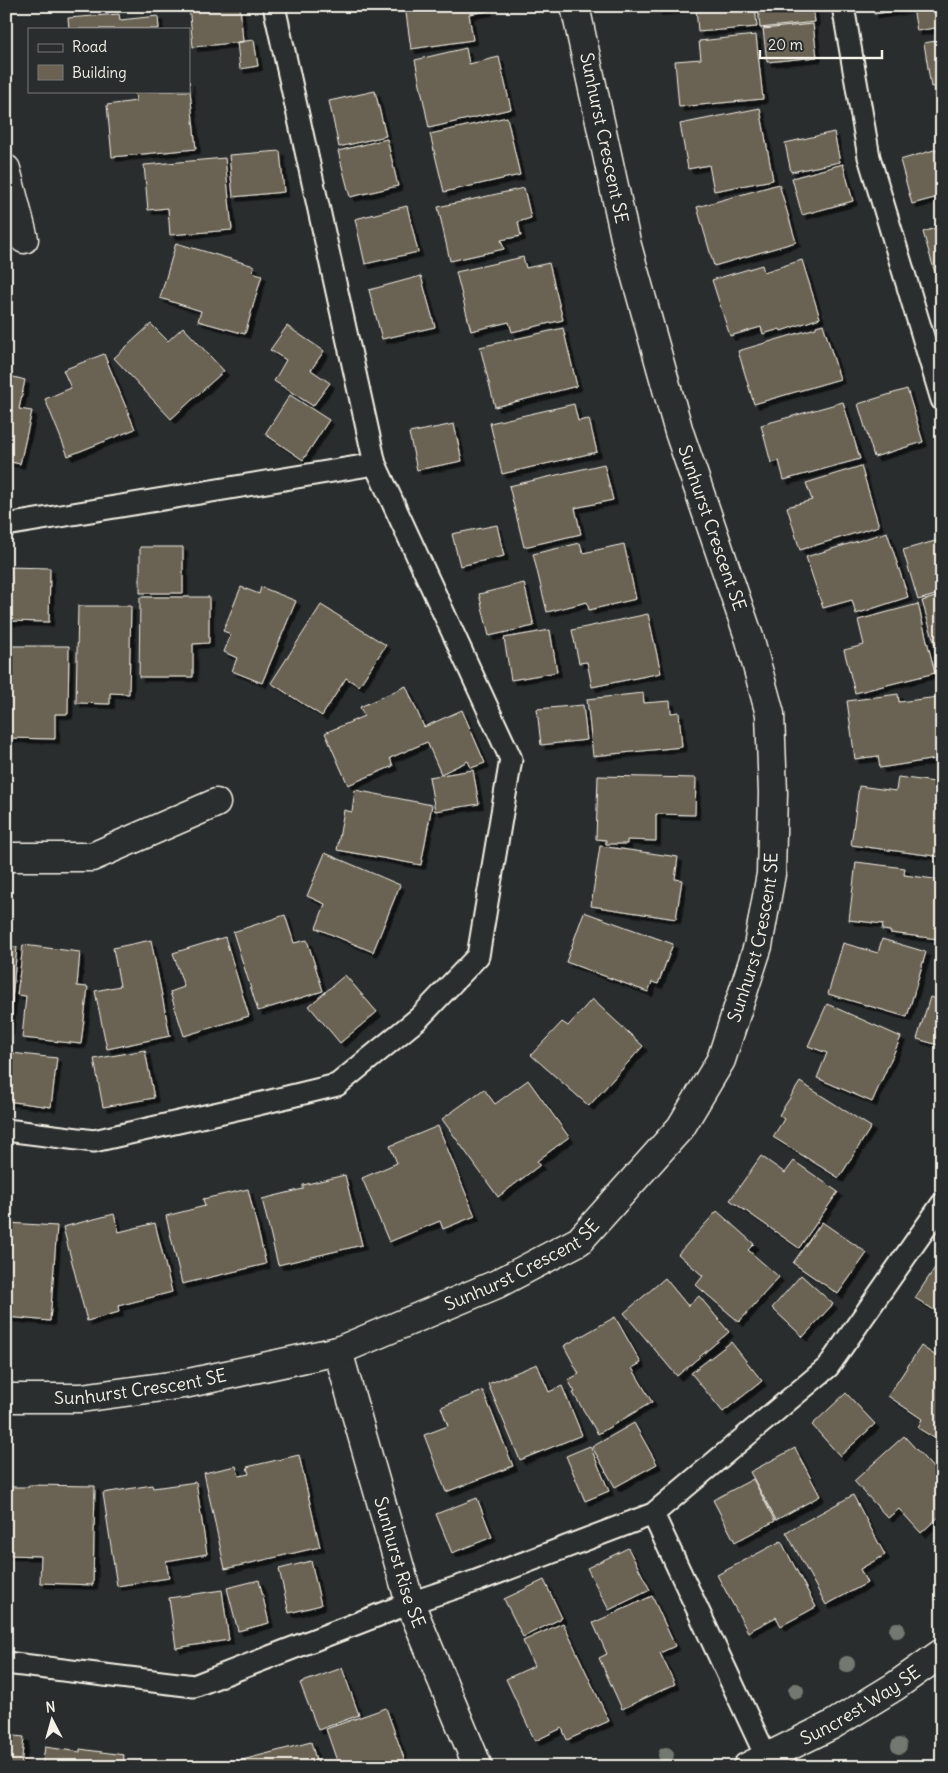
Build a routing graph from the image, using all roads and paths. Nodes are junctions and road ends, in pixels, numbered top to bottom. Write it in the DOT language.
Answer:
graph roads {
  1 [pos="274,6"];
  2 [pos="576,6"];
  3 [pos="843,6"];
  4 [pos="6,169"];
  5 [pos="24,238"];
  6 [pos="942,400"];
  7 [pos="375,464"];
  8 [pos="6,525"];
  9 [pos="216,803"];
  10 [pos="6,857"];
  11 [pos="6,1130"];
  12 [pos="942,1204"];
  13 [pos="338,1351"];
  14 [pos="6,1398"];
  15 [pos="653,1514"];
  16 [pos="410,1603"];
  17 [pos="942,1653"];
  18 [pos="6,1663"];
  19 [pos="762,1764"];
  20 [pos="478,1767"];
  1 -- 7 [label="lane"];
  2 -- 13 [label="street, Sunhurst Crescent SE"];
  3 -- 6 [label="lane"];
  4 -- 5 [label="street"];
  7 -- 8 [label="lane"];
  7 -- 11 [label="lane"];
  9 -- 10 [label="street"];
  12 -- 15 [label="lane"];
  13 -- 14 [label="street, Sunhurst Crescent SE"];
  13 -- 16 [label="street, Sunhurst Rise SE"];
  15 -- 16 [label="lane"];
  15 -- 19 [label="lane"];
  16 -- 18 [label="lane"];
  16 -- 20 [label="street, Sunhurst Rise SE"];
  17 -- 19 [label="street, Suncrest Way SE"];
}
